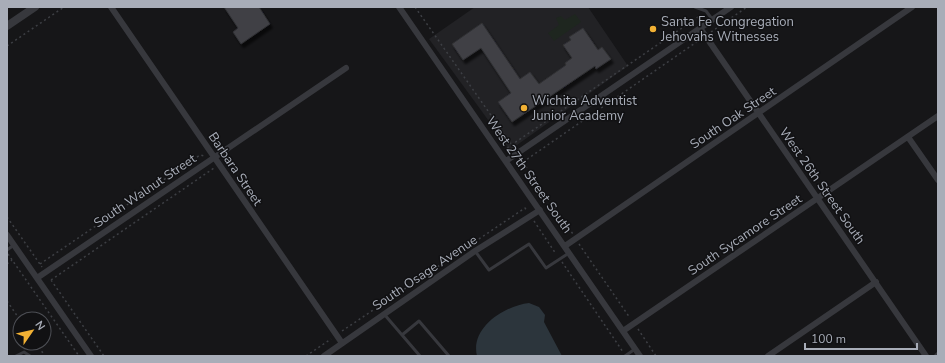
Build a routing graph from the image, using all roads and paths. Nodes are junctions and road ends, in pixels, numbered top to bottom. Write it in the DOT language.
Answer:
graph roads {
  1 [pos="35,7"];
  2 [pos="64,7"];
  3 [pos="110,7"];
  4 [pos="399,7"];
  5 [pos="415,7"];
  6 [pos="695,7"];
  7 [pos="731,7"];
  8 [pos="747,7"];
  9 [pos="912,7"];
  10 [pos="706,11"];
  11 [pos="712,20"];
  12 [pos="7,26"];
  13 [pos="700,28"];
  14 [pos="705,36"];
  15 [pos="7,46"];
  16 [pos="346,68"];
  17 [pos="759,113"];
  18 [pos="938,116"];
  19 [pos="908,137"];
  20 [pos="511,145"];
  21 [pos="507,148"];
  22 [pos="517,153"];
  23 [pos="214,158"];
  24 [pos="506,161"];
  25 [pos="523,162"];
  26 [pos="938,180"];
  27 [pos="818,198"];
  28 [pos="540,210"];
  29 [pos="530,216"];
  30 [pos="7,217"];
  31 [pos="7,235"];
  32 [pos="576,238"];
  33 [pos="14,245"];
  34 [pos="565,246"];
  35 [pos="7,251"];
  36 [pos="475,251"];
  37 [pos="570,253"];
  38 [pos="560,259"];
  39 [pos="12,260"];
  40 [pos="7,264"];
  41 [pos="46,272"];
  42 [pos="37,278"];
  43 [pos="876,282"];
  44 [pos="7,301"];
  45 [pos="14,311"];
  46 [pos="384,314"];
  47 [pos="634,323"];
  48 [pos="623,331"];
  49 [pos="336,335"];
  50 [pos="402,335"];
  51 [pos="342,343"];
  52 [pos="635,348"];
  53 [pos="16,356"];
  54 [pos="30,356"];
  55 [pos="79,356"];
  56 [pos="91,356"];
  57 [pos="104,356"];
  58 [pos="306,356"];
  59 [pos="324,356"];
  60 [pos="420,356"];
  61 [pos="449,356"];
  62 [pos="625,356"];
  63 [pos="640,356"];
  64 [pos="656,356"];
  65 [pos="768,356"];
  66 [pos="926,356"];
  1 -- 12 [label="street"];
  2 -- 15 [label="path"];
  3 -- 23 [label="street, Barbara Street"];
  4 -- 24 [label="street, West 27th Street South"];
  5 -- 20 [label="path"];
  6 -- 10 [label="lane"];
  7 -- 11 [label="street"];
  8 -- 14 [label="path"];
  9 -- 17 [label="street, South Oak Street"];
  10 -- 11 [label="lane"];
  10 -- 20 [label="path"];
  11 -- 13 [label="street"];
  13 -- 14 [label="street, West 26th Street South"];
  13 -- 22 [label="street"];
  14 -- 17 [label="street, West 26th Street South"];
  14 -- 25 [label="path"];
  16 -- 23 [label="street, South Walnut Street"];
  17 -- 27 [label="street, West 26th Street South"];
  17 -- 32 [label="street, South Oak Street"];
  18 -- 19 [label="street, South Sycamore Street"];
  19 -- 26 [label="street"];
  19 -- 27 [label="street, South Sycamore Street"];
  20 -- 21 [label="path"];
  20 -- 22 [label="path"];
  22 -- 24 [label="street"];
  22 -- 25 [label="path"];
  23 -- 41 [label="street, South Walnut Street"];
  23 -- 49 [label="street, Barbara Street"];
  24 -- 28 [label="street, West 27th Street South"];
  25 -- 32 [label="path"];
  27 -- 43 [label="street, West 26th Street South"];
  27 -- 47 [label="street, South Sycamore Street"];
  28 -- 29 [label="street, South Osage Avenue"];
  28 -- 34 [label="street, West 27th Street South"];
  29 -- 36 [label="street, South Osage Avenue"];
  29 -- 38 [label="path"];
  29 -- 49 [label="path"];
  30 -- 41 [label="path"];
  31 -- 33 [label="street"];
  32 -- 34 [label="street, South Oak Street"];
  32 -- 47 [label="path"];
  33 -- 35 [label="lane"];
  33 -- 42 [label="street"];
  34 -- 37 [label="street, West 27th Street South"];
  35 -- 39 [label="path"];
  36 -- 38 [label="lane"];
  36 -- 46 [label="street, South Osage Avenue"];
  37 -- 38 [label="lane"];
  37 -- 48 [label="street, West 27th Street South"];
  38 -- 62 [label="path"];
  39 -- 40 [label="path"];
  39 -- 55 [label="path"];
  41 -- 42 [label="street, South Walnut Street"];
  41 -- 57 [label="path"];
  42 -- 56 [label="street"];
  43 -- 65 [label="street"];
  43 -- 66 [label="street, West 26th Street South"];
  44 -- 45 [label="path"];
  46 -- 50 [label="lane"];
  46 -- 51 [label="street, South Osage Avenue"];
  47 -- 48 [label="street, South Sycamore Street"];
  47 -- 64 [label="path"];
  48 -- 52 [label="street, West 27th Street South"];
  49 -- 51 [label="street, Barbara Street"];
  49 -- 58 [label="path"];
  50 -- 60 [label="lane"];
  50 -- 61 [label="lane"];
  51 -- 59 [label="street, South Osage Avenue"];
  52 -- 62 [label="lane"];
  52 -- 63 [label="street, West 27th Street South"];
  53 -- 54 [label="lane"];
}
